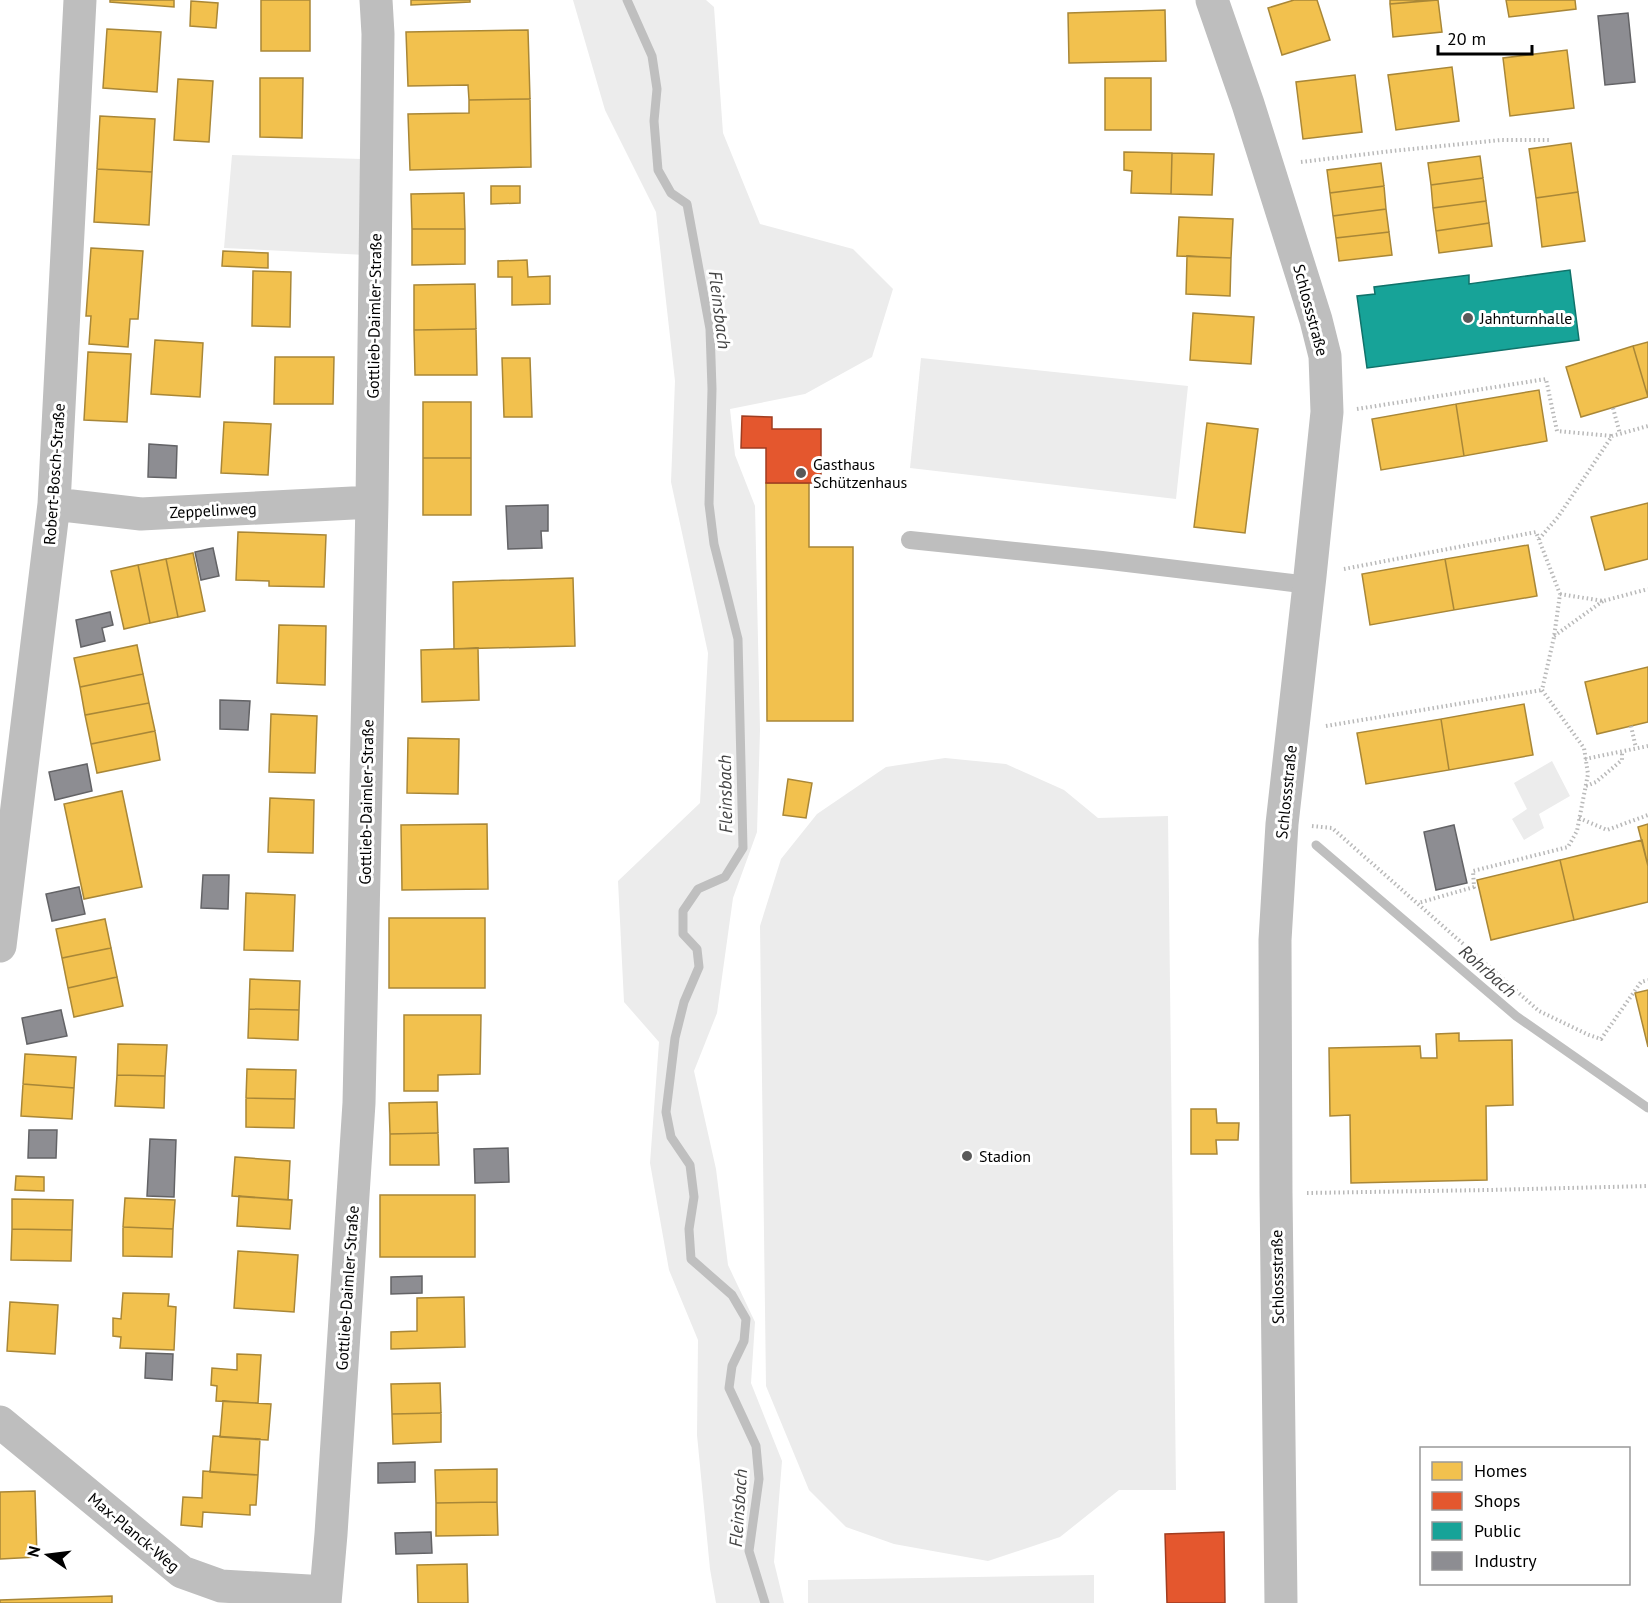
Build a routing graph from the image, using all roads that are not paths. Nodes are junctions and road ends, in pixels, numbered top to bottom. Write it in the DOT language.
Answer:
graph roads {
  1 [pos="80,0"];
  2 [pos="376,0"];
  3 [pos="1212,0"];
  4 [pos="372,502"];
  5 [pos="54,504"];
  6 [pos="910,540"];
  7 [pos="1309,580"];
  8 [pos="0,946"];
  9 [pos="0,1422"];
  10 [pos="325,1598"];
  11 [pos="1281,1603"];
  1 -- 5 [label="street, Robert-Bosch-Straße"];
  2 -- 4 [label="street, Gottlieb-Daimler-Straße"];
  3 -- 7 [label="street, Schlossstraße"];
  4 -- 5 [label="street, Zeppelinweg"];
  4 -- 10 [label="street, Gottlieb-Daimler-Straße"];
  5 -- 8 [label="street, Robert-Bosch-Straße"];
  6 -- 7 [label="lane"];
  7 -- 11 [label="street, Schlossstraße"];
  9 -- 10 [label="street, Max-Planck-Weg"];
}
